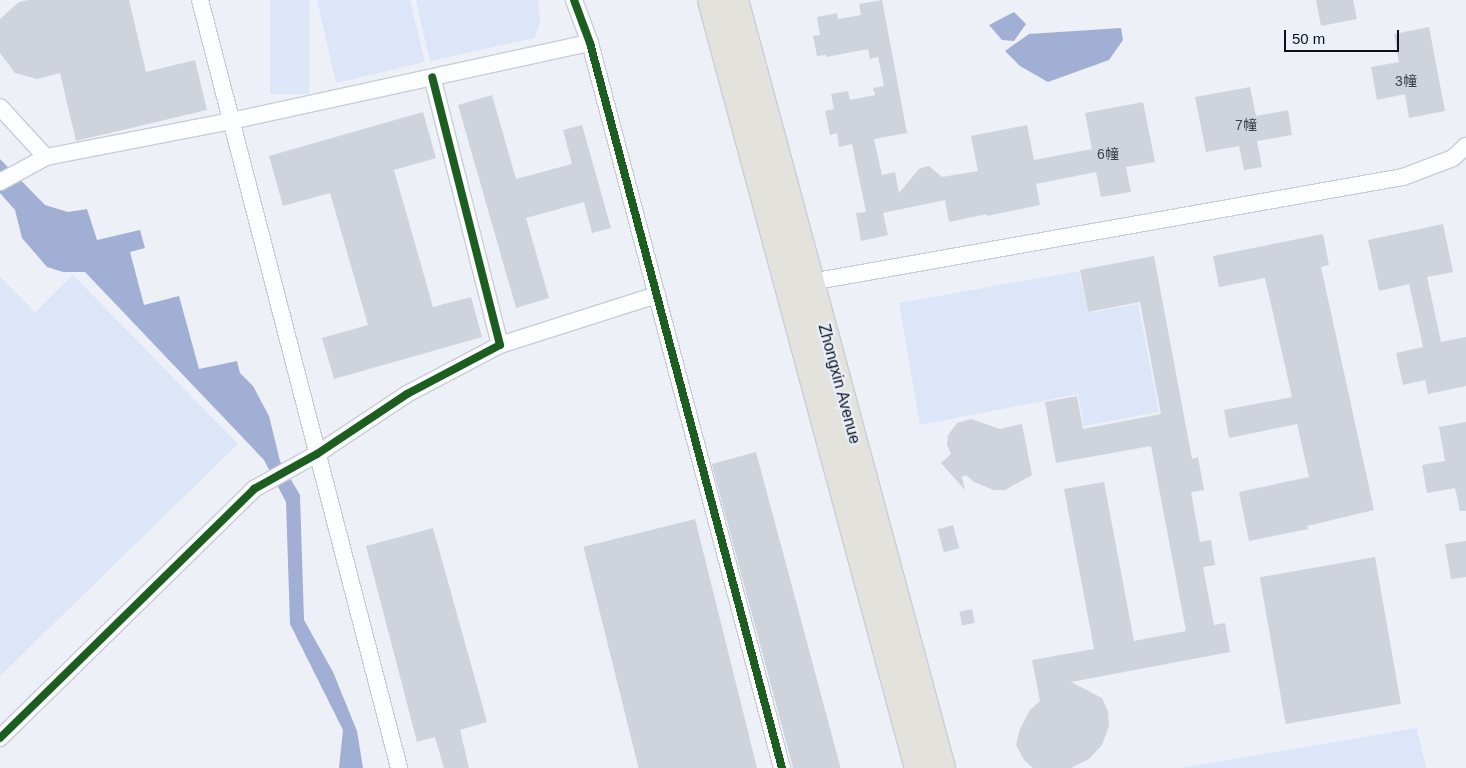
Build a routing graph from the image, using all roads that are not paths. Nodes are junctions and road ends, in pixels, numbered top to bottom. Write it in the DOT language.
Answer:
graph roads {
  1 [pos="200,0"];
  2 [pos="574,0"];
  3 [pos="711,0"];
  4 [pos="735,0"];
  5 [pos="590,43"];
  6 [pos="432,77"];
  7 [pos="0,107"];
  8 [pos="230,120"];
  9 [pos="1466,146"];
  10 [pos="41,160"];
  11 [pos="0,182"];
  12 [pos="811,282"];
  13 [pos="657,295"];
  14 [pos="500,345"];
  15 [pos="317,454"];
  16 [pos="0,738"];
  17 [pos="399,768"];
  18 [pos="782,768"];
  19 [pos="918,768"];
  20 [pos="942,768"];
  1 -- 8 [label="street"];
  2 -- 5 [label="street"];
  3 -- 19 [label="main road, Zhongxin Avenue"];
  4 -- 12 [label="main road, Zhongxin Avenue"];
  5 -- 6 [label="street"];
  5 -- 13 [label="street"];
  6 -- 8 [label="street"];
  6 -- 14 [label="street"];
  7 -- 10 [label="street"];
  8 -- 10 [label="street"];
  8 -- 15 [label="street"];
  9 -- 12 [label="street"];
  10 -- 11 [label="street"];
  12 -- 20 [label="main road, Zhongxin Avenue"];
  13 -- 14 [label="street"];
  13 -- 18 [label="street"];
  14 -- 15 [label="street"];
  15 -- 16 [label="street"];
  15 -- 17 [label="street"];
}
